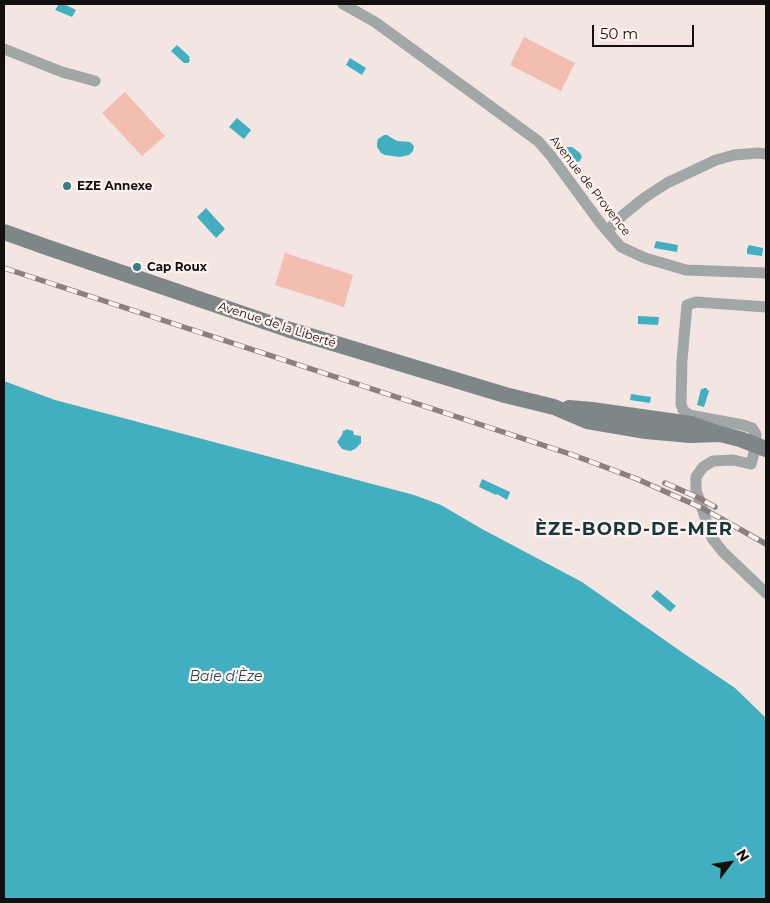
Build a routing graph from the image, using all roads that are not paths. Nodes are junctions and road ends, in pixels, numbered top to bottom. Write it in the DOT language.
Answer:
graph roads {
  1 [pos="343,4"];
  2 [pos="4,49"];
  3 [pos="96,80"];
  4 [pos="766,154"];
  5 [pos="611,227"];
  6 [pos="4,232"];
  7 [pos="766,273"];
  8 [pos="766,307"];
  9 [pos="761,447"];
  10 [pos="766,593"];
  1 -- 5 [label="street, Avenue de Provence"];
  2 -- 3 [label="street"];
  4 -- 5 [label="street"];
  5 -- 7 [label="street, Avenue de Provence"];
  6 -- 9 [label="main road, Avenue de la Liberté"];
  8 -- 9 [label="street"];
  9 -- 10 [label="street"];
}
